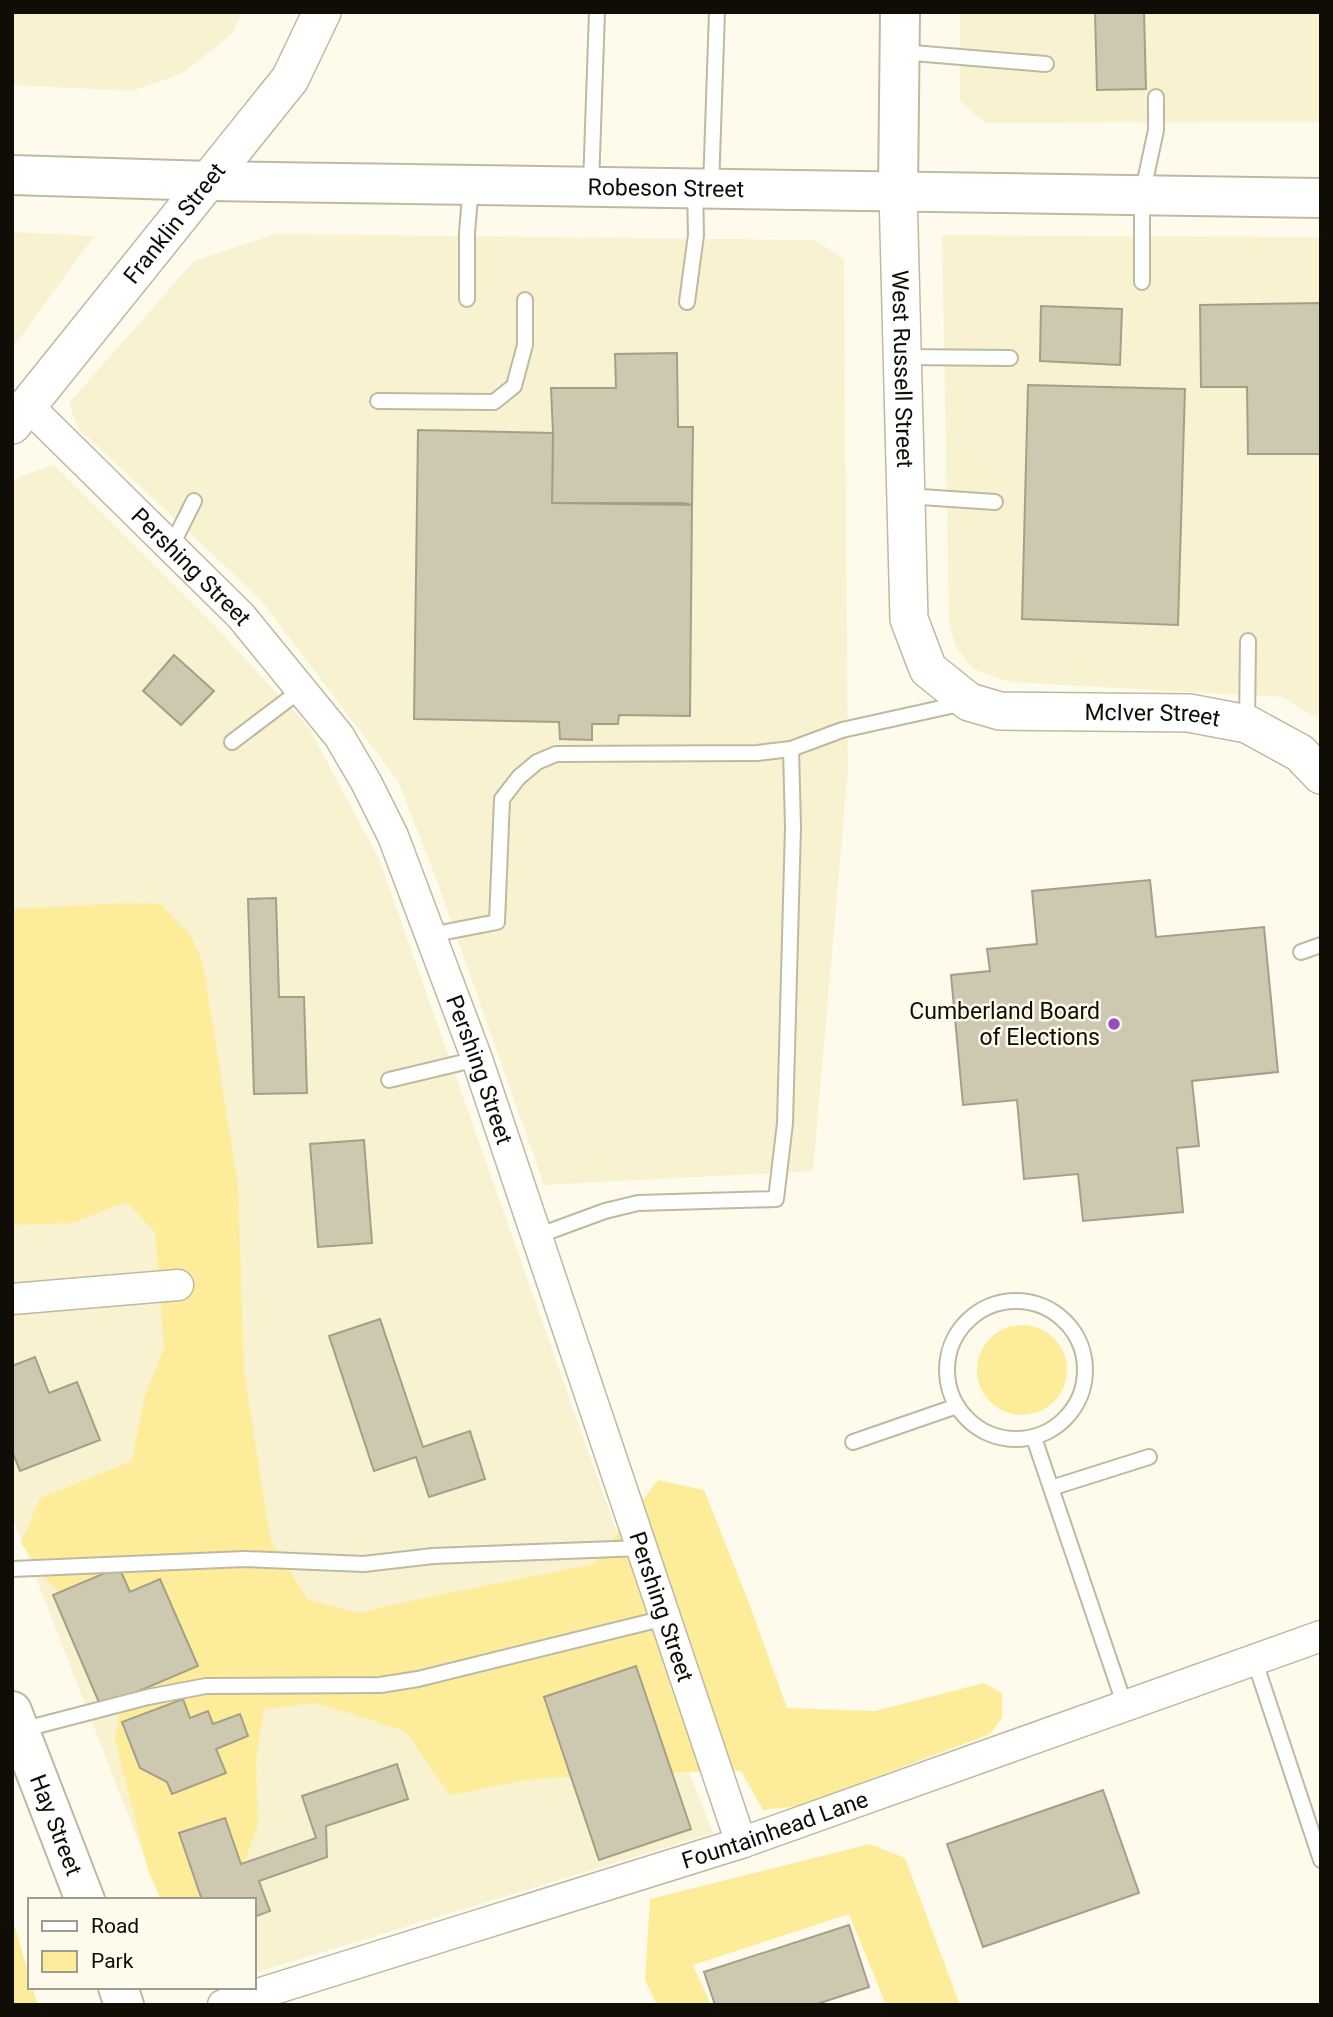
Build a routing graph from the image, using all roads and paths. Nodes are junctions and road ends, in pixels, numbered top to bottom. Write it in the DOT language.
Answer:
graph roads {
  1 [pos="322,12"];
  2 [pos="597,12"];
  3 [pos="717,12"];
  4 [pos="900,12"];
  5 [pos="899,52"];
  6 [pos="1046,64"];
  7 [pos="1156,97"];
  8 [pos="12,175"];
  9 [pos="210,181"];
  10 [pos="471,185"];
  11 [pos="591,186"];
  12 [pos="703,188"];
  13 [pos="898,191"];
  14 [pos="1142,195"];
  15 [pos="1321,198"];
  16 [pos="1142,282"];
  17 [pos="467,299"];
  18 [pos="525,300"];
  19 [pos="687,302"];
  20 [pos="902,357"];
  21 [pos="1010,358"];
  22 [pos="378,401"];
  23 [pos="20,415"];
  24 [pos="906,496"];
  25 [pos="194,501"];
  26 [pos="995,502"];
  27 [pos="171,547"];
  28 [pos="1248,641"];
  29 [pos="302,689"];
  30 [pos="969,702"];
  31 [pos="1247,724"];
  32 [pos="232,742"];
  33 [pos="791,748"];
  34 [pos="1321,775"];
  35 [pos="430,935"];
  36 [pos="1321,945"];
  37 [pos="1301,952"];
  38 [pos="477,1059"];
  39 [pos="390,1080"];
  40 [pos="537,1236"];
  41 [pos="178,1285"];
  42 [pos="12,1299"];
  43 [pos="957,1406"];
  44 [pos="1034,1438"];
  45 [pos="853,1442"];
  46 [pos="1149,1457"];
  47 [pos="1051,1488"];
  48 [pos="642,1548"];
  49 [pos="12,1569"];
  50 [pos="665,1618"];
  51 [pos="1321,1636"];
  52 [pos="1254,1660"];
  53 [pos="1125,1706"];
  54 [pos="16,1721"];
  55 [pos="741,1843"];
  56 [pos="1321,1860"];
  57 [pos="84,1898"];
  58 [pos="223,2005"];
  1 -- 9 [label="street, Franklin Street"];
  2 -- 11 [label="lane"];
  3 -- 12 [label="lane"];
  4 -- 5 [label="main road, West Russell Street"];
  5 -- 6 [label="lane"];
  5 -- 13 [label="main road, West Russell Street"];
  7 -- 14 [label="lane"];
  8 -- 9 [label="main road, Robeson Street"];
  9 -- 10 [label="main road, Robeson Street"];
  9 -- 23 [label="street, Franklin Street"];
  10 -- 11 [label="main road, Robeson Street"];
  10 -- 17 [label="lane"];
  11 -- 12 [label="main road, Robeson Street"];
  12 -- 13 [label="main road, Robeson Street"];
  12 -- 19 [label="lane"];
  13 -- 14 [label="main road, Robeson Street"];
  13 -- 20 [label="street, West Russell Street"];
  14 -- 15 [label="main road, Robeson Street"];
  14 -- 16 [label="lane"];
  18 -- 22 [label="lane"];
  20 -- 21 [label="lane"];
  20 -- 24 [label="street, West Russell Street"];
  23 -- 27 [label="street, Pershing Street"];
  24 -- 26 [label="lane"];
  24 -- 30 [label="street, West Russell Street"];
  25 -- 27 [label="lane"];
  27 -- 29 [label="street, Pershing Street"];
  28 -- 31 [label="lane"];
  29 -- 32 [label="lane"];
  29 -- 35 [label="street, Pershing Street"];
  30 -- 31 [label="street, McIver Street"];
  30 -- 33 [label="lane"];
  31 -- 34 [label="street, McIver Street"];
  33 -- 35 [label="lane"];
  33 -- 40 [label="lane"];
  35 -- 38 [label="street, Pershing Street"];
  36 -- 37 [label="lane"];
  38 -- 39 [label="lane"];
  38 -- 40 [label="street, Pershing Street"];
  40 -- 48 [label="street, Pershing Street"];
  41 -- 42 [label="street"];
  43 -- 44 [label="lane"];
  43 -- 44 [label="lane"];
  43 -- 45 [label="lane"];
  44 -- 47 [label="lane"];
  46 -- 47 [label="lane"];
  47 -- 53 [label="lane"];
  48 -- 49 [label="lane"];
  48 -- 50 [label="street, Pershing Street"];
  50 -- 54 [label="lane"];
  50 -- 55 [label="street, Pershing Street"];
  51 -- 52 [label="street, Fountainhead Lane"];
  52 -- 53 [label="street, Fountainhead Lane"];
  52 -- 56 [label="lane"];
  53 -- 55 [label="street, Fountainhead Lane"];
  54 -- 57 [label="main road, Hay Street"];
  55 -- 58 [label="street, Fountainhead Lane"];
}
